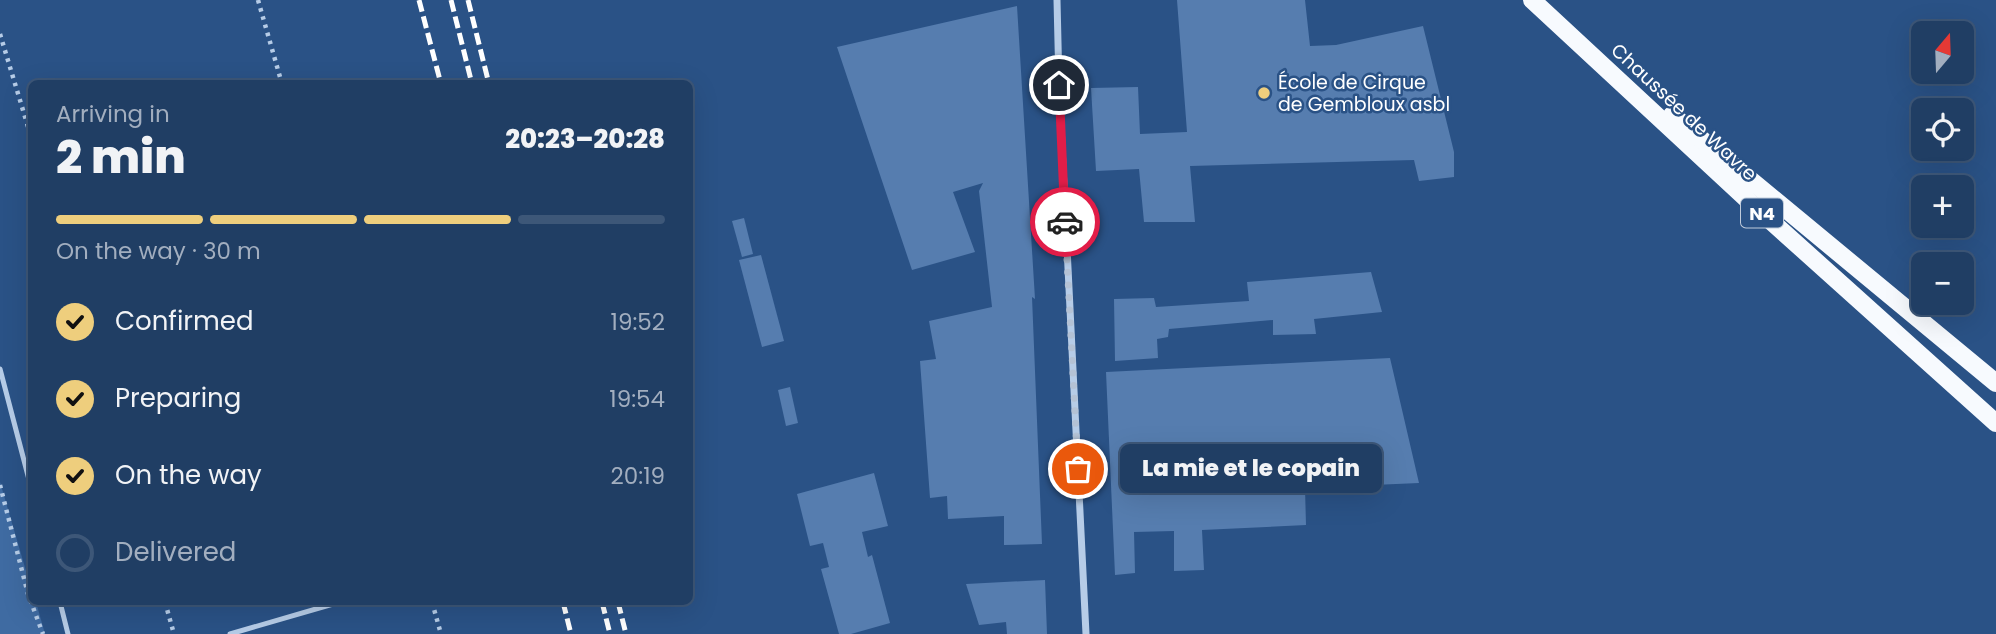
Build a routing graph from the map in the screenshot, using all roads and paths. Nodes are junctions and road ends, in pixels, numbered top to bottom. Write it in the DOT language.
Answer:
graph roads {
  1 [pos="258,0"];
  2 [pos="1057,0"];
  3 [pos="1532,0"];
  4 [pos="0,34"];
  5 [pos="281,80"];
  6 [pos="28,128"];
  7 [pos="0,369"];
  8 [pos="1996,383"];
  9 [pos="1996,423"];
  10 [pos="28,476"];
  11 [pos="0,485"];
  12 [pos="28,594"];
  13 [pos="32,605"];
  14 [pos="61,605"];
  15 [pos="166,605"];
  16 [pos="330,605"];
  17 [pos="433,605"];
  18 [pos="43,634"];
  19 [pos="68,634"];
  20 [pos="174,634"];
  21 [pos="230,634"];
  22 [pos="441,634"];
  23 [pos="1086,634"];
  1 -- 5 [label="path"];
  2 -- 23 [label="street"];
  3 -- 8 [label="main road, Chaussée de Wavre / N4"];
  3 -- 9 [label="main road, Chaussée de Wavre / N4"];
  4 -- 6 [label="path"];
  7 -- 10 [label="lane"];
  11 -- 12 [label="path"];
  13 -- 18 [label="path"];
  14 -- 19 [label="lane"];
  15 -- 20 [label="path"];
  16 -- 21 [label="lane"];
  17 -- 22 [label="path"];
}
